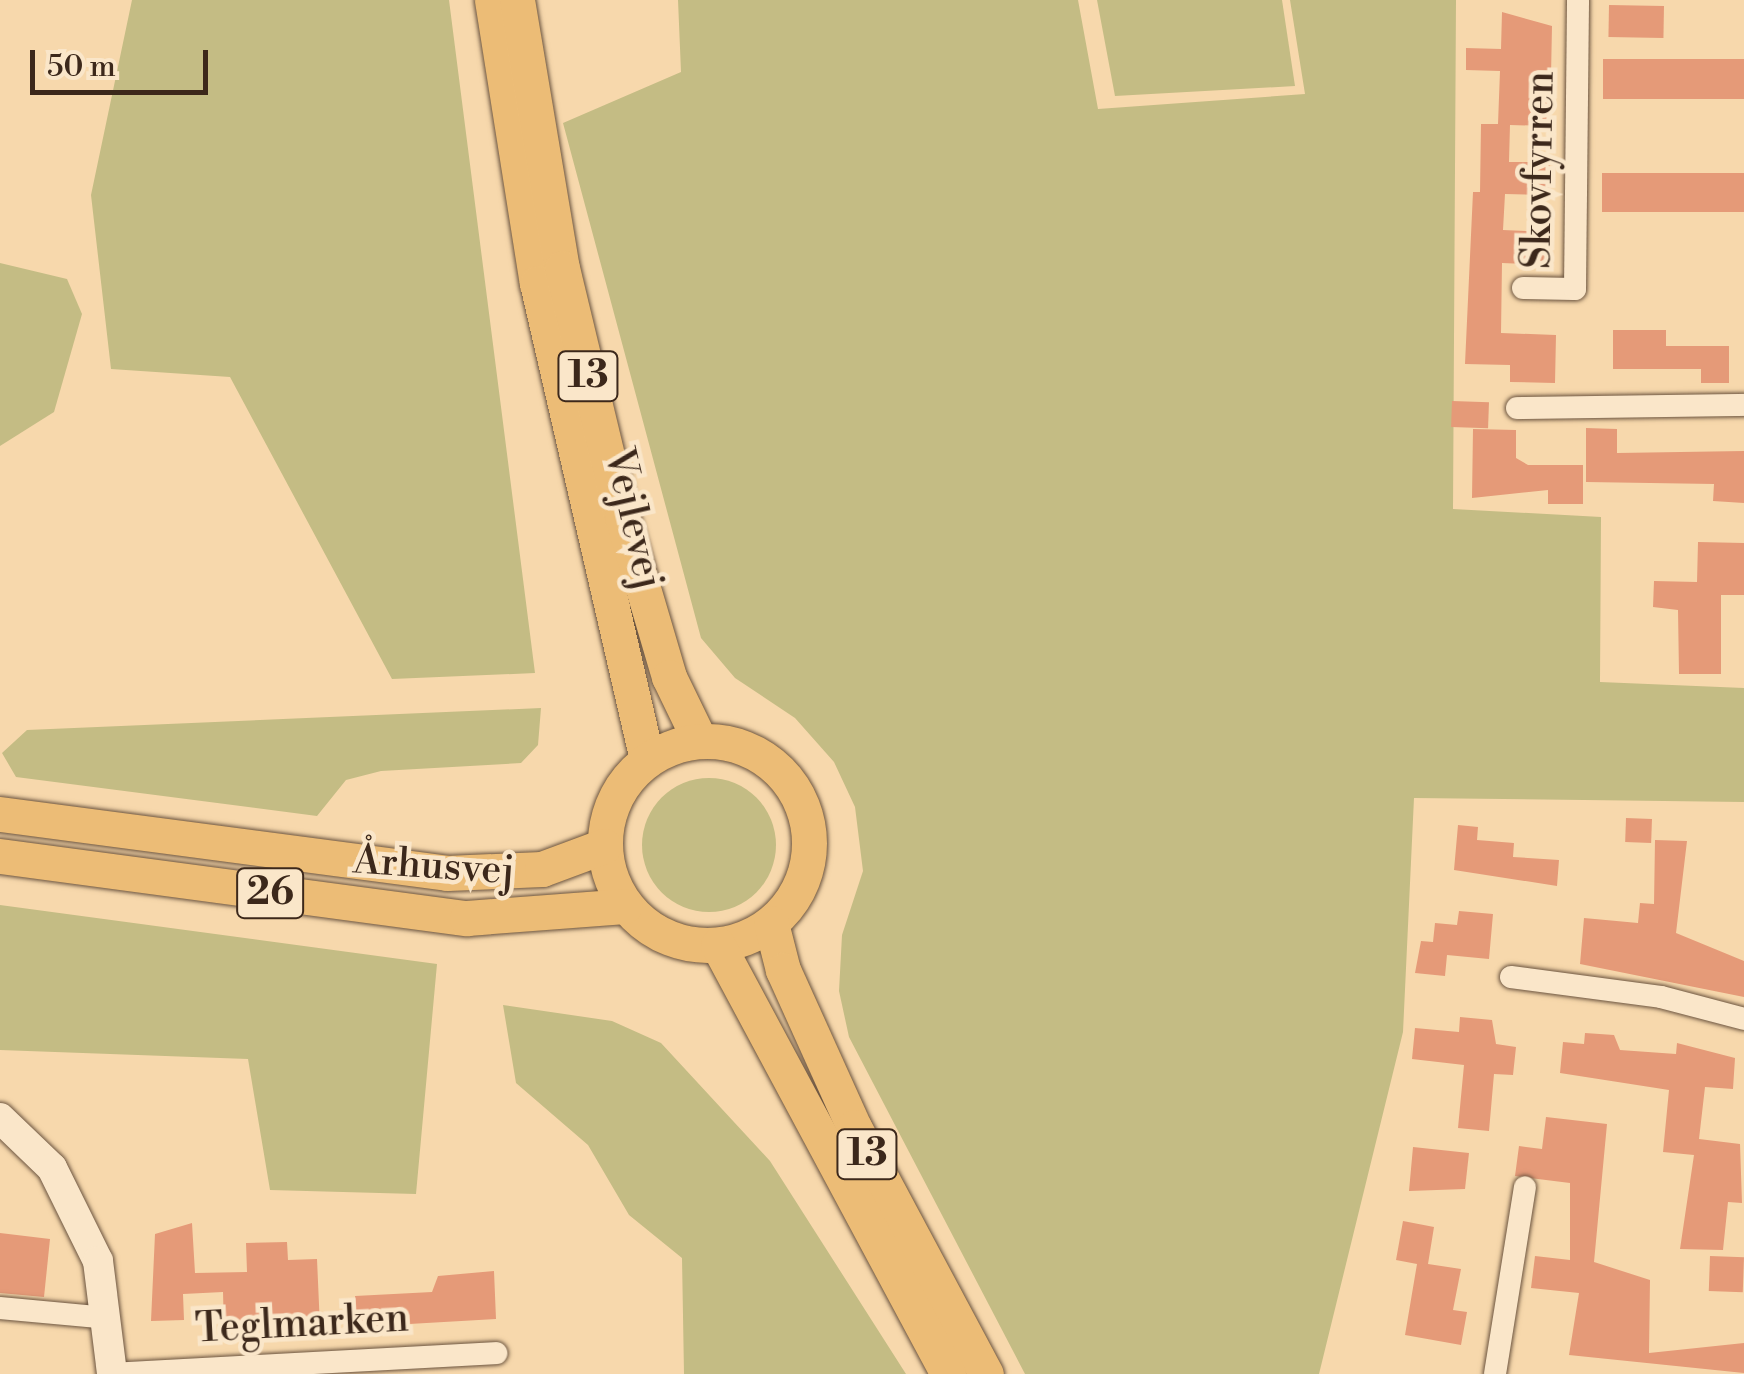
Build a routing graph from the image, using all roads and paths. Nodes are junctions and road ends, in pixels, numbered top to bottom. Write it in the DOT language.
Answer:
graph roads {
  1 [pos="492,0"];
  2 [pos="518,0"];
  3 [pos="1578,0"];
  4 [pos="1523,288"];
  5 [pos="1744,405"];
  6 [pos="1517,408"];
  7 [pos="700,740"];
  8 [pos="648,760"];
  9 [pos="0,814"];
  10 [pos="604,846"];
  11 [pos="0,856"];
  12 [pos="625,906"];
  13 [pos="772,923"];
  14 [pos="718,945"];
  15 [pos="1511,977"];
  16 [pos="1744,1019"];
  17 [pos="0,1118"];
  18 [pos="1525,1187"];
  19 [pos="0,1308"];
  20 [pos="108,1318"];
  21 [pos="496,1353"];
  22 [pos="112,1374"];
  23 [pos="948,1374"];
  24 [pos="986,1374"];
  25 [pos="1495,1374"];
  1 -- 8 [label="main road, Vejlevej / 13"];
  2 -- 7 [label="main road, Vejlevej / 13"];
  3 -- 4 [label="street, Skovfyrren"];
  5 -- 6 [label="street"];
  7 -- 8 [label="main road"];
  7 -- 13 [label="main road"];
  8 -- 10 [label="main road"];
  9 -- 10 [label="main road, Århusvej / 26"];
  10 -- 12 [label="main road"];
  11 -- 12 [label="main road, Århusvej / 26"];
  12 -- 14 [label="main road"];
  13 -- 14 [label="main road"];
  13 -- 24 [label="main road, 13"];
  14 -- 23 [label="main road, 13"];
  15 -- 16 [label="street"];
  17 -- 20 [label="street, Teglmarken"];
  18 -- 25 [label="street"];
  19 -- 20 [label="street"];
  20 -- 22 [label="street, Teglmarken"];
  21 -- 22 [label="street, Teglmarken"];
}
